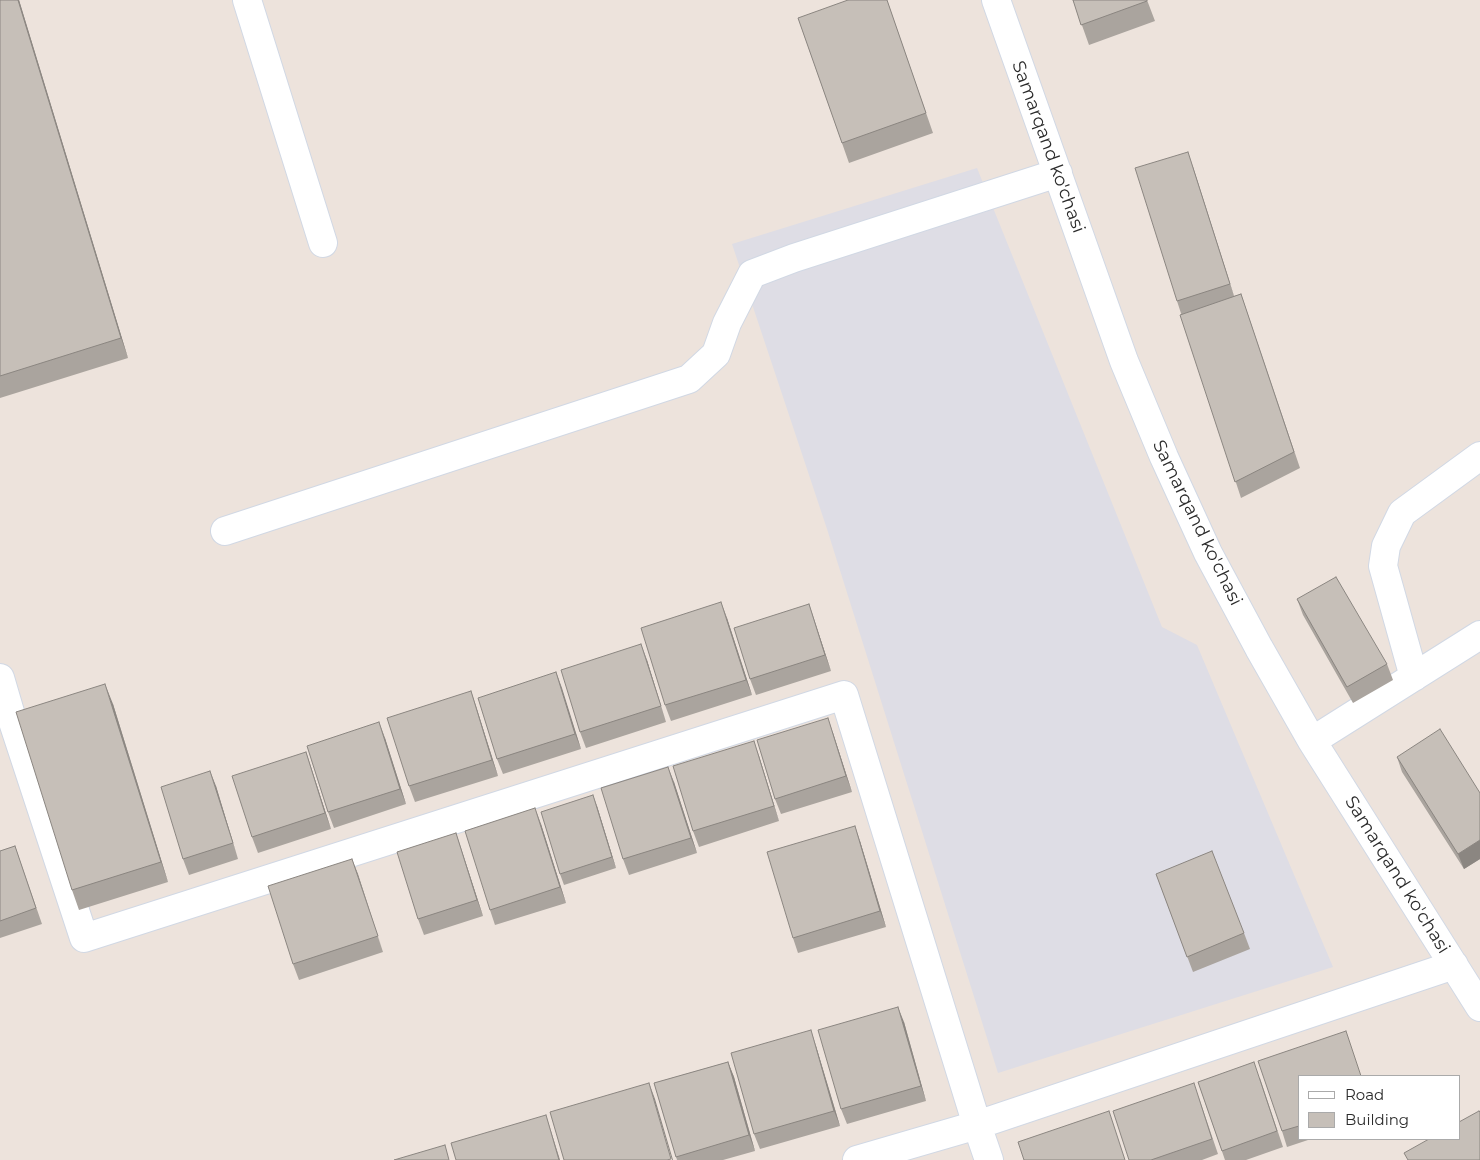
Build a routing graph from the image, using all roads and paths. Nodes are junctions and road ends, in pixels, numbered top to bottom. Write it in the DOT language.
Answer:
graph roads {
  1 [pos="247,0"];
  2 [pos="996,0"];
  3 [pos="1058,173"];
  4 [pos="323,243"];
  5 [pos="1480,456"];
  6 [pos="225,531"];
  7 [pos="1480,635"];
  8 [pos="1414,677"];
  9 [pos="0,678"];
  10 [pos="6,721"];
  11 [pos="1312,741"];
  12 [pos="1454,965"];
  13 [pos="1480,1007"];
  14 [pos="977,1125"];
  15 [pos="857,1160"];
  16 [pos="990,1160"];
  1 -- 4 [label="street"];
  2 -- 3 [label="street, Samarqand ko'chasi"];
  3 -- 6 [label="street"];
  3 -- 11 [label="street, Samarqand ko'chasi"];
  5 -- 8 [label="street"];
  7 -- 8 [label="street"];
  8 -- 11 [label="street"];
  9 -- 10 [label="street"];
  10 -- 14 [label="street"];
  11 -- 12 [label="street, Samarqand ko'chasi"];
  12 -- 13 [label="street, Samarqand ko'chasi"];
  12 -- 14 [label="street"];
  14 -- 15 [label="street"];
  14 -- 16 [label="street"];
}
